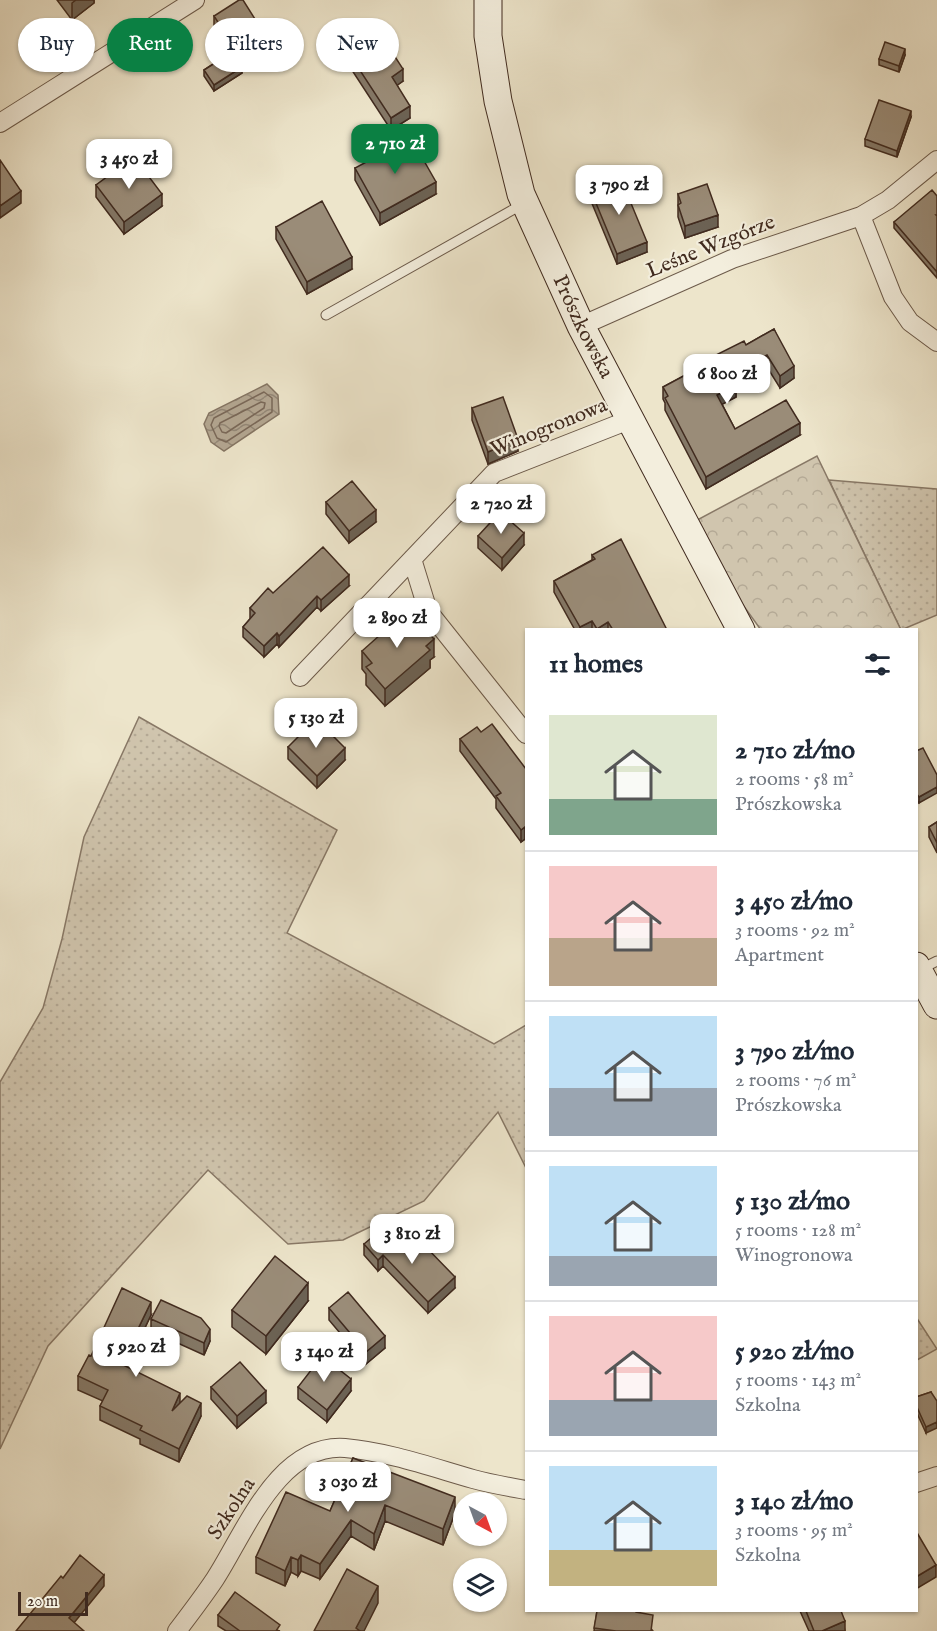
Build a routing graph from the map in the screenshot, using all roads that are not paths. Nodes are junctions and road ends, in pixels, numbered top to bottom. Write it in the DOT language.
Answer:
graph roads {
  1 [pos="195,0"];
  2 [pos="488,0"];
  3 [pos="0,123"];
  4 [pos="937,160"];
  5 [pos="525,203"];
  6 [pos="861,216"];
  7 [pos="326,315"];
  8 [pos="580,326"];
  9 [pos="937,342"];
  10 [pos="629,420"];
  11 [pos="412,559"];
  12 [pos="740,628"];
  13 [pos="300,677"];
  14 [pos="525,733"];
  15 [pos="924,966"];
  16 [pos="937,1005"];
  17 [pos="937,1476"];
  18 [pos="918,1483"];
  19 [pos="525,1490"];
  20 [pos="177,1631"];
  1 -- 3 [label="street"];
  2 -- 5 [label="main road, Prószkowska"];
  4 -- 6 [label="street, Leśne Wzgórze"];
  5 -- 7 [label="lane"];
  5 -- 8 [label="main road, Prószkowska"];
  6 -- 8 [label="street, Leśne Wzgórze"];
  6 -- 9 [label="street"];
  8 -- 10 [label="main road, Prószkowska"];
  10 -- 11 [label="street, Winogronowa"];
  10 -- 12 [label="main road, Prószkowska"];
  11 -- 13 [label="street, Winogronowa"];
  11 -- 14 [label="street"];
  15 -- 16 [label="main road"];
  17 -- 18 [label="street"];
  19 -- 20 [label="street, Szkolna"];
}
